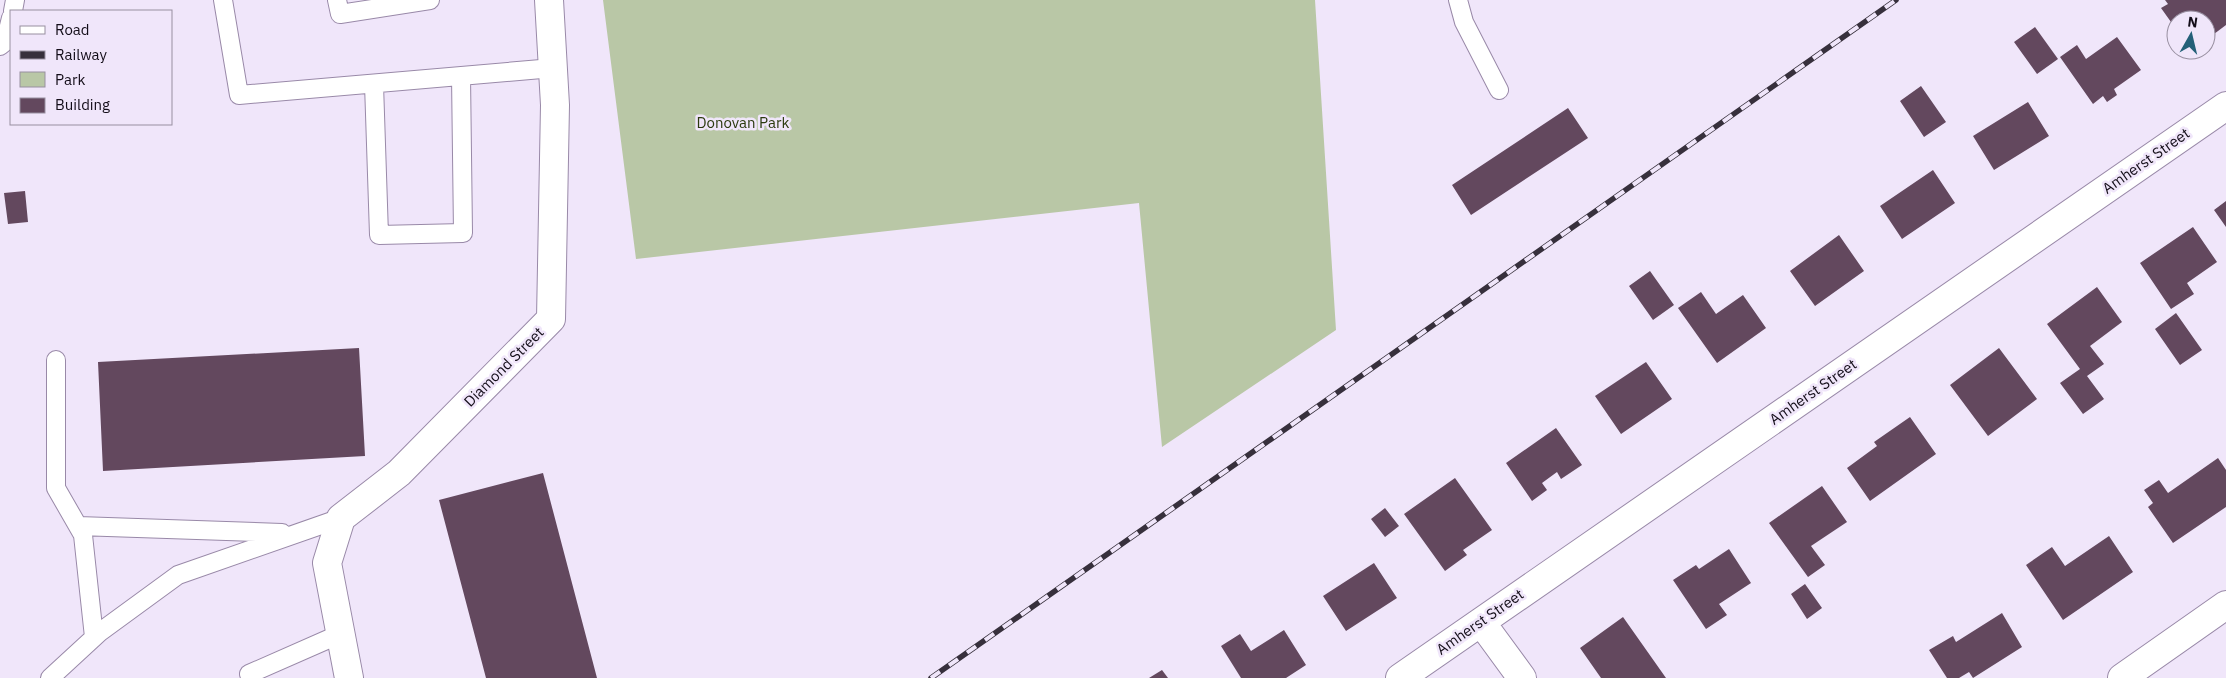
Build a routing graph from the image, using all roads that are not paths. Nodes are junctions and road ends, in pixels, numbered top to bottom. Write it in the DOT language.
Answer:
graph roads {
  1 [pos="223,0"];
  2 [pos="430,0"];
  3 [pos="549,0"];
  4 [pos="1458,0"];
  5 [pos="339,7"];
  6 [pos="10,22"];
  7 [pos="0,46"];
  8 [pos="553,68"];
  9 [pos="461,76"];
  10 [pos="374,84"];
  11 [pos="1498,90"];
  12 [pos="2226,106"];
  13 [pos="56,360"];
  14 [pos="341,518"];
  15 [pos="78,526"];
  16 [pos="293,534"];
  17 [pos="2226,605"];
  18 [pos="1481,622"];
  19 [pos="340,634"];
  20 [pos="94,637"];
  21 [pos="248,674"];
  22 [pos="50,678"];
  23 [pos="349,678"];
  24 [pos="1400,678"];
  25 [pos="1522,678"];
  26 [pos="2122,678"];
  1 -- 10 [label="lane"];
  2 -- 5 [label="lane"];
  3 -- 8 [label="street, Diamond Street"];
  4 -- 11 [label="lane"];
  6 -- 7 [label="lane"];
  8 -- 9 [label="lane"];
  8 -- 14 [label="street, Diamond Street"];
  9 -- 10 [label="lane"];
  9 -- 10 [label="lane"];
  12 -- 18 [label="street, Amherst Street"];
  13 -- 15 [label="lane"];
  14 -- 16 [label="lane"];
  14 -- 19 [label="street"];
  15 -- 16 [label="lane"];
  15 -- 20 [label="lane"];
  16 -- 20 [label="lane"];
  17 -- 26 [label="street"];
  18 -- 24 [label="street, Amherst Street"];
  18 -- 25 [label="street"];
  19 -- 21 [label="lane"];
  19 -- 23 [label="street"];
  20 -- 22 [label="lane"];
}
